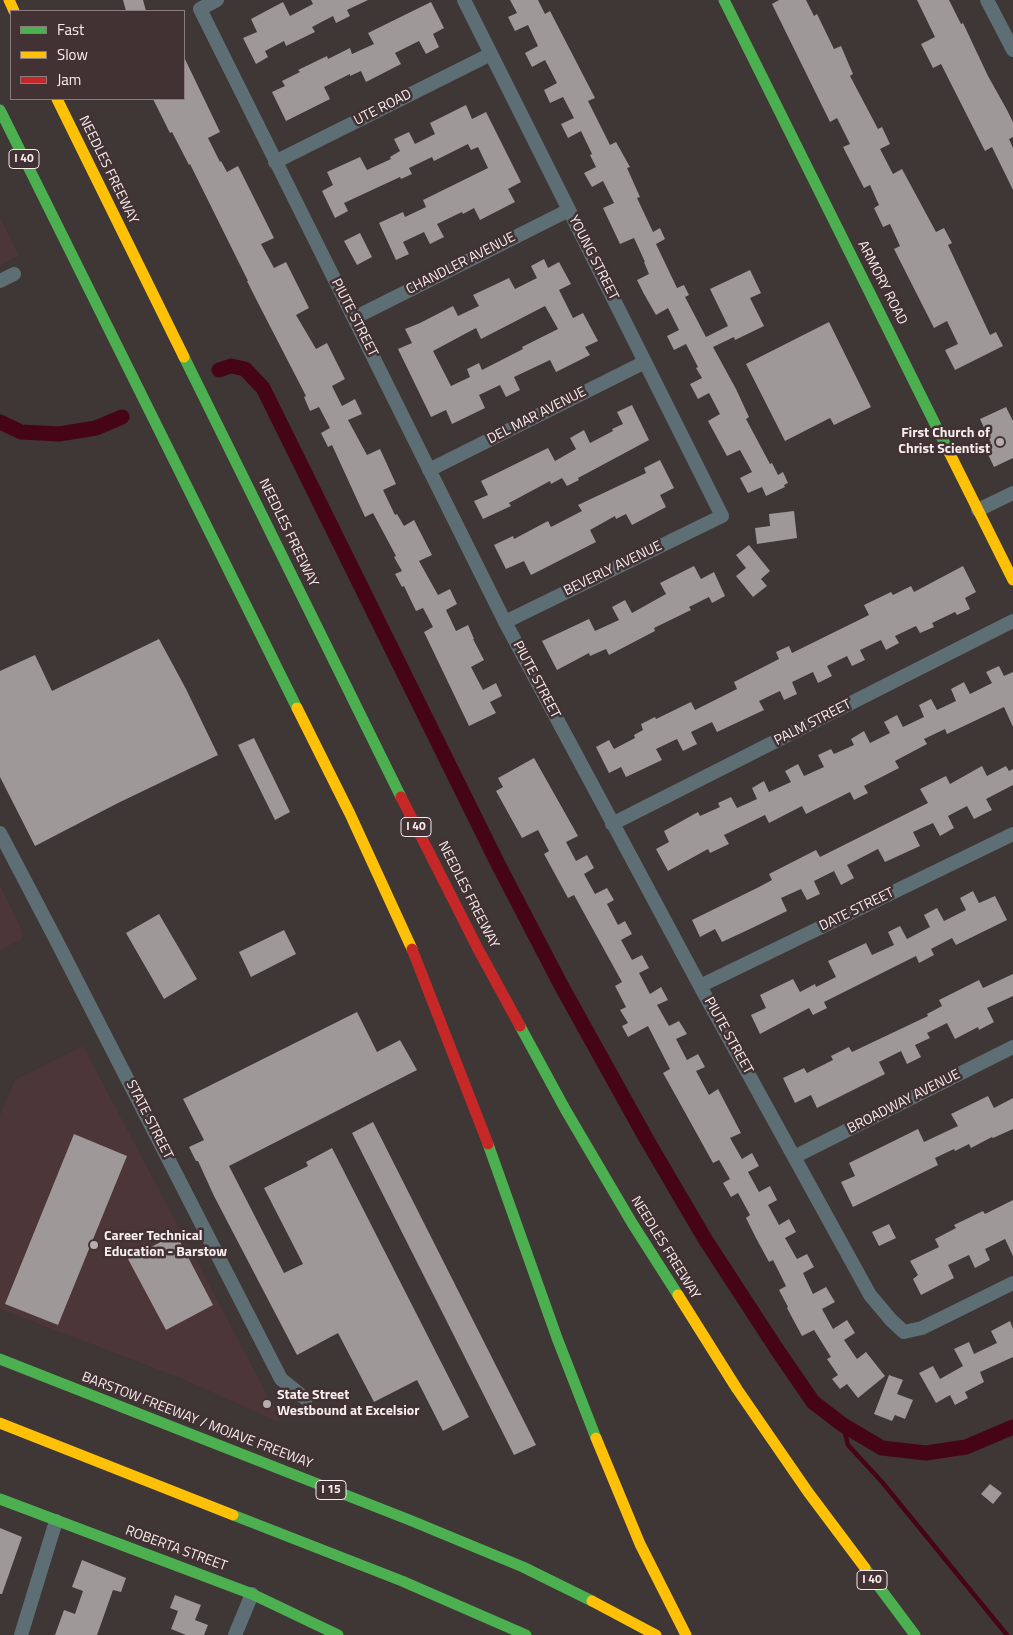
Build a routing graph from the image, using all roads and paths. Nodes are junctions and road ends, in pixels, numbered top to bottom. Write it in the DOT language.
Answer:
graph roads {
  1 [pos="217,0"];
  2 [pos="464,0"];
  3 [pos="724,0"];
  4 [pos="987,0"];
  5 [pos="1013,50"];
  6 [pos="491,54"];
  7 [pos="57,100"];
  8 [pos="0,110"];
  9 [pos="0,122"];
  10 [pos="275,162"];
  11 [pos="48,207"];
  12 [pos="568,210"];
  13 [pos="14,274"];
  14 [pos="0,281"];
  15 [pos="354,318"];
  16 [pos="645,362"];
  17 [pos="429,470"];
  18 [pos="1013,493"];
  19 [pos="978,510"];
  20 [pos="722,516"];
  21 [pos="1013,580"];
  22 [pos="505,622"];
  23 [pos="1013,622"];
  24 [pos="612,824"];
  25 [pos="0,833"];
  26 [pos="1013,834"];
  27 [pos="700,986"];
  28 [pos="1013,1047"];
  29 [pos="794,1157"];
  30 [pos="1013,1283"];
  31 [pos="0,1359"];
  32 [pos="306,1399"];
  33 [pos="0,1423"];
  34 [pos="0,1499"];
  35 [pos="56,1521"];
  36 [pos="252,1594"];
  37 [pos="21,1635"];
  38 [pos="235,1635"];
  39 [pos="338,1635"];
  40 [pos="526,1635"];
  41 [pos="656,1635"];
  42 [pos="686,1635"];
  43 [pos="915,1635"];
  1 -- 10 [label="street, PIUTE STREET"];
  2 -- 6 [label="street, YOUNG STREET"];
  3 -- 19 [label="main road, ARMORY ROAD"];
  4 -- 5 [label="street"];
  6 -- 10 [label="street, UTE ROAD"];
  6 -- 12 [label="street, YOUNG STREET"];
  7 -- 43 [label="main road, NEEDLES FREEWAY / I 40"];
  8 -- 11 [label="main road, I 40"];
  9 -- 11 [label="main road"];
  10 -- 15 [label="street, PIUTE STREET"];
  11 -- 42 [label="main road, I 40"];
  12 -- 15 [label="street, CHANDLER AVENUE"];
  12 -- 16 [label="street, YOUNG STREET"];
  13 -- 14 [label="street"];
  15 -- 17 [label="street, PIUTE STREET"];
  16 -- 17 [label="street, DEL MAR AVENUE"];
  16 -- 20 [label="street, YOUNG STREET"];
  17 -- 22 [label="street, PIUTE STREET"];
  18 -- 19 [label="street"];
  19 -- 21 [label="main road, ARMORY ROAD"];
  20 -- 22 [label="street, BEVERLY AVENUE"];
  22 -- 24 [label="street, PIUTE STREET"];
  23 -- 24 [label="street, PALM STREET"];
  24 -- 27 [label="street, PIUTE STREET"];
  25 -- 32 [label="street, STATE STREET"];
  26 -- 27 [label="street, DATE STREET"];
  27 -- 29 [label="street, PIUTE STREET"];
  28 -- 29 [label="street, BROADWAY AVENUE"];
  29 -- 30 [label="street, PIUTE STREET"];
  31 -- 41 [label="main road, BARSTOW FREEWAY / MOJAVE FREEWAY / I 15"];
  33 -- 40 [label="main road"];
  34 -- 35 [label="main road, ROBERTA STREET"];
  35 -- 36 [label="main road, ROBERTA STREET"];
  35 -- 37 [label="street"];
  36 -- 38 [label="street"];
  36 -- 39 [label="main road, ROBERTA STREET"];
}
